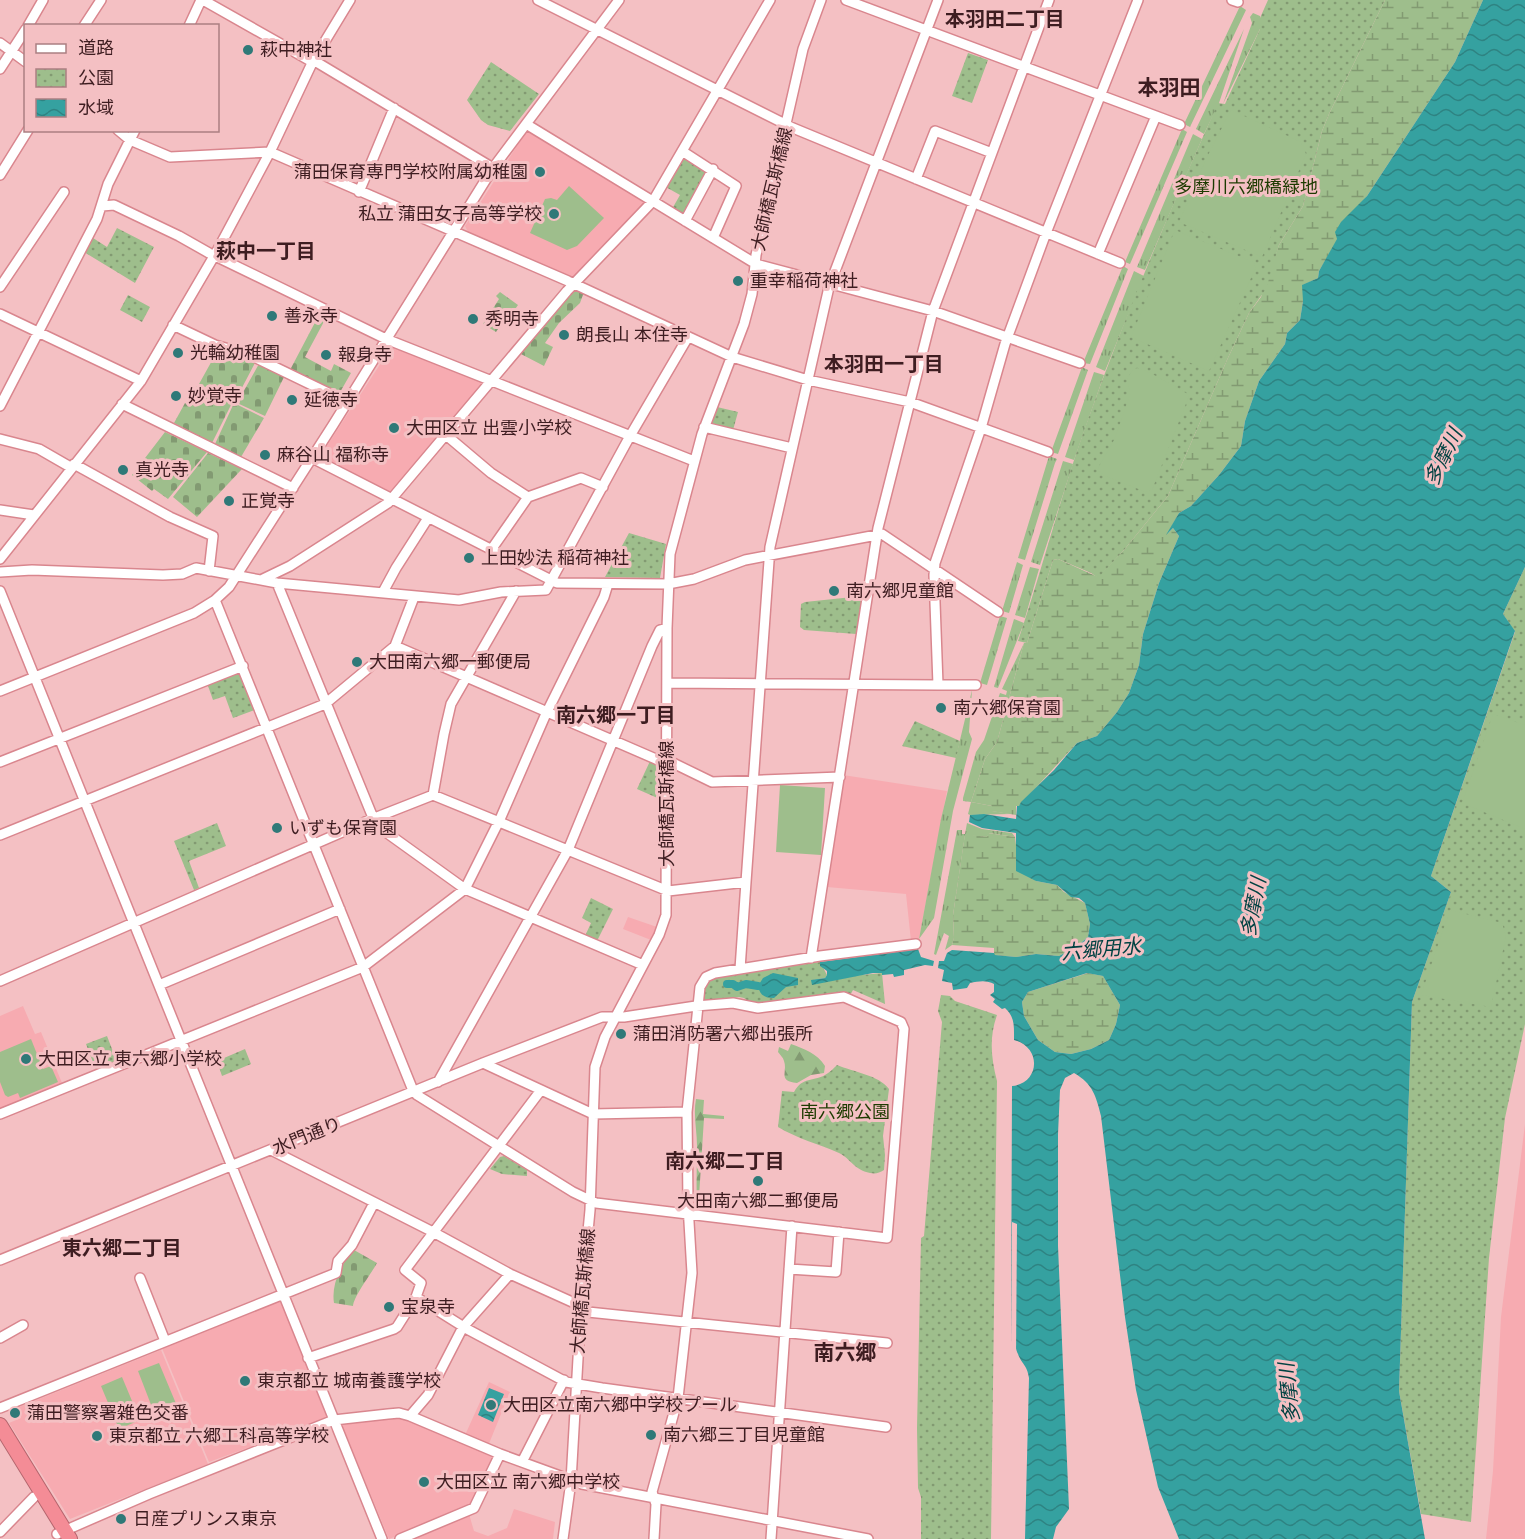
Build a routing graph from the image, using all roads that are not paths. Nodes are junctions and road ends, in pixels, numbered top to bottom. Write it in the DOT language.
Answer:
graph roads {
  1 [pos="43,0"];
  2 [pos="101,0"];
  3 [pos="202,0"];
  4 [pos="350,0"];
  5 [pos="538,0"];
  6 [pos="619,0"];
  7 [pos="770,0"];
  8 [pos="821,0"];
  9 [pos="846,0"];
  10 [pos="938,0"];
  11 [pos="1049,0"];
  12 [pos="1138,0"];
  13 [pos="28,24"];
  14 [pos="85,24"];
  15 [pos="190,24"];
  16 [pos="596,29"];
  17 [pos="926,30"];
  18 [pos="24,31"];
  19 [pos="0,43"];
  20 [pos="12,52"];
  21 [pos="24,61"];
  22 [pos="313,61"];
  23 [pos="1024,67"];
  24 [pos="0,69"];
  25 [pos="716,90"];
  26 [pos="1100,95"];
  27 [pos="394,108"];
  28 [pos="1156,116"];
  29 [pos="526,124"];
  30 [pos="786,125"];
  31 [pos="1180,125"];
  32 [pos="27,132"];
  33 [pos="120,132"];
  34 [pos="134,132"];
  35 [pos="130,140"];
  36 [pos="682,151"];
  37 [pos="270,152"];
  38 [pos="992,153"];
  39 [pos="876,163"];
  40 [pos="493,168"];
  41 [pos="713,170"];
  42 [pos="0,175"];
  43 [pos="916,179"];
  44 [pos="64,192"];
  45 [pos="359,192"];
  46 [pos="653,201"];
  47 [pos="973,203"];
  48 [pos="102,206"];
  49 [pos="685,221"];
  50 [pos="453,232"];
  51 [pos="1046,233"];
  52 [pos="713,238"];
  53 [pos="1098,254"];
  54 [pos="214,255"];
  55 [pos="1120,263"];
  56 [pos="756,264"];
  57 [pos="830,283"];
  58 [pos="574,284"];
  59 [pos="0,287"];
  60 [pos="933,311"];
  61 [pos="0,314"];
  62 [pos="173,325"];
  63 [pos="37,333"];
  64 [pos="688,337"];
  65 [pos="1007,338"];
  66 [pos="386,339"];
  67 [pos="732,357"];
  68 [pos="1080,363"];
  69 [pos="808,380"];
  70 [pos="141,381"];
  71 [pos="492,381"];
  72 [pos="347,402"];
  73 [pos="910,402"];
  74 [pos="122,404"];
  75 [pos="0,406"];
  76 [pos="704,427"];
  77 [pos="981,428"];
  78 [pos="446,435"];
  79 [pos="630,436"];
  80 [pos="0,439"];
  81 [pos="792,448"];
  82 [pos="1048,452"];
  83 [pos="312,458"];
  84 [pos="694,461"];
  85 [pos="73,466"];
  86 [pos="603,487"];
  87 [pos="293,488"];
  88 [pos="528,497"];
  89 [pos="391,499"];
  90 [pos="0,510"];
  91 [pos="34,515"];
  92 [pos="428,518"];
  93 [pos="877,535"];
  94 [pos="491,550"];
  95 [pos="769,556"];
  96 [pos="0,560"];
  97 [pos="934,569"];
  98 [pos="209,570"];
  99 [pos="0,572"];
  100 [pos="237,574"];
  101 [pos="262,579"];
  102 [pos="551,580"];
  103 [pos="277,583"];
  104 [pos="608,584"];
  105 [pos="668,584"];
  106 [pos="0,591"];
  107 [pos="516,591"];
  108 [pos="382,592"];
  109 [pos="414,597"];
  110 [pos="215,600"];
  111 [pos="998,612"];
  112 [pos="667,628"];
  113 [pos="395,646"];
  114 [pos="243,666"];
  115 [pos="35,677"];
  116 [pos="467,677"];
  117 [pos="667,683"];
  118 [pos="761,683"];
  119 [pos="853,684"];
  120 [pos="938,685"];
  121 [pos="976,685"];
  122 [pos="0,691"];
  123 [pos="325,704"];
  124 [pos="547,711"];
  125 [pos="267,728"];
  126 [pos="58,738"];
  127 [pos="612,739"];
  128 [pos="666,761"];
  129 [pos="0,762"];
  130 [pos="840,777"];
  131 [pos="753,780"];
  132 [pos="433,795"];
  133 [pos="85,802"];
  134 [pos="372,819"];
  135 [pos="498,822"];
  136 [pos="0,836"];
  137 [pos="315,846"];
  138 [pos="568,850"];
  139 [pos="746,882"];
  140 [pos="465,889"];
  141 [pos="668,891"];
  142 [pos="340,909"];
  143 [pos="531,916"];
  144 [pos="134,923"];
  145 [pos="916,944"];
  146 [pos="811,958"];
  147 [pos="643,965"];
  148 [pos="363,967"];
  149 [pos="740,969"];
  150 [pos="0,981"];
  151 [pos="159,986"];
  152 [pos="696,1006"];
  153 [pos="614,1018"];
  154 [pos="181,1041"];
  155 [pos="483,1063"];
  156 [pos="438,1082"];
  157 [pos="541,1090"];
  158 [pos="414,1092"];
  159 [pos="687,1112"];
  160 [pos="0,1114"];
  161 [pos="593,1114"];
  162 [pos="500,1146"];
  163 [pos="271,1150"];
  164 [pos="232,1167"];
  165 [pos="590,1200"];
  166 [pos="374,1203"];
  167 [pos="689,1213"];
  168 [pos="792,1226"];
  169 [pos="433,1232"];
  170 [pos="839,1232"];
  171 [pos="0,1260"];
  172 [pos="789,1269"];
  173 [pos="510,1274"];
  174 [pos="140,1278"];
  175 [pos="282,1293"];
  176 [pos="416,1297"];
  177 [pos="581,1306"];
  178 [pos="687,1322"];
  179 [pos="23,1325"];
  180 [pos="463,1327"];
  181 [pos="785,1333"];
  182 [pos="0,1338"];
  183 [pos="165,1341"];
  184 [pos="887,1343"];
  185 [pos="308,1358"];
  186 [pos="564,1380"];
  187 [pos="576,1383"];
  188 [pos="678,1398"];
  189 [pos="0,1408"];
  190 [pos="780,1412"];
  191 [pos="410,1416"];
  192 [pos="334,1420"];
  193 [pos="0,1425"];
  194 [pos="886,1427"];
  195 [pos="0,1441"];
  196 [pos="500,1454"];
  197 [pos="522,1462"];
  198 [pos="571,1481"];
  199 [pos="34,1497"];
  200 [pos="654,1498"];
  201 [pos="772,1520"];
  202 [pos="0,1532"];
  203 [pos="63,1536"];
  204 [pos="382,1539"];
  205 [pos="400,1539"];
  206 [pos="563,1539"];
  207 [pos="654,1539"];
  208 [pos="771,1539"];
  209 [pos="868,1539"];
  1 -- 13 [label="street"];
  2 -- 14 [label="street"];
  3 -- 15 [label="street"];
  3 -- 22 [label="street"];
  4 -- 22 [label="street"];
  5 -- 16 [label="street"];
  6 -- 16 [label="street"];
  7 -- 25 [label="street"];
  8 -- 30 [label="street, 大師橋瓦斯橋線"];
  9 -- 17 [label="street"];
  10 -- 17 [label="street"];
  11 -- 23 [label="street"];
  12 -- 26 [label="street"];
  16 -- 25 [label="street"];
  16 -- 29 [label="street"];
  17 -- 23 [label="street"];
  17 -- 39 [label="street"];
  18 -- 20 [label="street"];
  19 -- 20 [label="street"];
  20 -- 21 [label="street"];
  20 -- 24 [label="street"];
  22 -- 27 [label="street"];
  22 -- 37 [label="street"];
  23 -- 26 [label="street"];
  23 -- 38 [label="street"];
  25 -- 30 [label="street"];
  25 -- 36 [label="street"];
  26 -- 28 [label="street"];
  26 -- 51 [label="street"];
  27 -- 40 [label="street"];
  27 -- 45 [label="street"];
  28 -- 31 [label="street"];
  28 -- 53 [label="street"];
  29 -- 40 [label="street"];
  29 -- 46 [label="street"];
  30 -- 39 [label="street"];
  30 -- 56 [label="street, 大師橋瓦斯橋線"];
  32 -- 42 [label="street"];
  33 -- 35 [label="street"];
  34 -- 35 [label="street"];
  35 -- 37 [label="street"];
  35 -- 48 [label="street"];
  36 -- 41 [label="street"];
  36 -- 46 [label="street"];
  37 -- 45 [label="street"];
  37 -- 54 [label="street"];
  38 -- 43 [label="street"];
  38 -- 47 [label="street"];
  39 -- 43 [label="street"];
  39 -- 57 [label="street"];
  40 -- 50 [label="street"];
  41 -- 49 [label="street"];
  41 -- 52 [label="street"];
  43 -- 47 [label="street"];
  44 -- 59 [label="street"];
  45 -- 50 [label="street"];
  46 -- 49 [label="street"];
  46 -- 58 [label="street"];
  47 -- 51 [label="street"];
  47 -- 60 [label="street"];
  48 -- 54 [label="street"];
  48 -- 63 [label="street"];
  49 -- 52 [label="street"];
  50 -- 58 [label="street"];
  50 -- 66 [label="street"];
  51 -- 53 [label="street"];
  51 -- 65 [label="street"];
  52 -- 56 [label="street"];
  53 -- 55 [label="street"];
  54 -- 62 [label="street"];
  54 -- 66 [label="street"];
  56 -- 57 [label="street"];
  56 -- 67 [label="street, 大師橋瓦斯橋線"];
  57 -- 60 [label="street"];
  57 -- 69 [label="street"];
  58 -- 64 [label="street"];
  58 -- 71 [label="street"];
  60 -- 65 [label="street"];
  60 -- 73 [label="street"];
  61 -- 63 [label="street"];
  62 -- 70 [label="street"];
  62 -- 72 [label="street"];
  63 -- 70 [label="street"];
  63 -- 75 [label="street"];
  64 -- 67 [label="street"];
  64 -- 79 [label="street"];
  65 -- 68 [label="street"];
  65 -- 77 [label="street"];
  66 -- 71 [label="street"];
  66 -- 72 [label="street"];
  67 -- 69 [label="street"];
  67 -- 76 [label="street, 大師橋瓦斯橋線"];
  69 -- 73 [label="street"];
  69 -- 81 [label="street"];
  70 -- 74 [label="street"];
  71 -- 78 [label="street"];
  71 -- 79 [label="street"];
  72 -- 83 [label="street"];
  73 -- 77 [label="street"];
  73 -- 93 [label="street"];
  74 -- 85 [label="street"];
  74 -- 87 [label="street"];
  76 -- 81 [label="street"];
  76 -- 84 [label="street, 大師橋瓦斯橋線"];
  77 -- 82 [label="street"];
  77 -- 97 [label="street"];
  78 -- 88 [label="street"];
  78 -- 89 [label="street"];
  79 -- 84 [label="street"];
  79 -- 86 [label="street"];
  80 -- 85 [label="street"];
  81 -- 95 [label="street"];
  83 -- 87 [label="street"];
  83 -- 89 [label="street"];
  84 -- 105 [label="street, 大師橋瓦斯橋線"];
  85 -- 91 [label="street"];
  85 -- 98 [label="street"];
  86 -- 88 [label="street"];
  86 -- 102 [label="street"];
  87 -- 100 [label="street"];
  88 -- 94 [label="street"];
  89 -- 92 [label="street"];
  89 -- 101 [label="street"];
  90 -- 91 [label="street"];
  91 -- 96 [label="street"];
  92 -- 94 [label="street"];
  92 -- 108 [label="street"];
  93 -- 95 [label="street"];
  93 -- 97 [label="street"];
  93 -- 119 [label="street"];
  94 -- 102 [label="street"];
  95 -- 105 [label="street"];
  95 -- 118 [label="street"];
  97 -- 111 [label="street"];
  97 -- 120 [label="street"];
  98 -- 99 [label="street"];
  98 -- 100 [label="street"];
  100 -- 101 [label="street"];
  100 -- 110 [label="street"];
  101 -- 103 [label="street"];
  102 -- 104 [label="street"];
  102 -- 107 [label="street"];
  103 -- 108 [label="street"];
  103 -- 123 [label="street"];
  104 -- 105 [label="street"];
  104 -- 124 [label="street"];
  105 -- 112 [label="street, 大師橋瓦斯橋線"];
  106 -- 115 [label="street"];
  107 -- 109 [label="street"];
  107 -- 116 [label="street"];
  108 -- 109 [label="street"];
  109 -- 113 [label="street"];
  110 -- 114 [label="street"];
  110 -- 115 [label="street"];
  112 -- 117 [label="street, 大師橋瓦斯橋線"];
  112 -- 127 [label="street"];
  113 -- 116 [label="street"];
  113 -- 123 [label="street"];
  114 -- 125 [label="street"];
  114 -- 126 [label="street"];
  115 -- 122 [label="street"];
  115 -- 126 [label="street"];
  116 -- 124 [label="street"];
  116 -- 132 [label="street"];
  117 -- 118 [label="street"];
  117 -- 128 [label="street, 大師橋瓦斯橋線"];
  118 -- 119 [label="street"];
  118 -- 131 [label="street"];
  119 -- 120 [label="street"];
  119 -- 130 [label="street"];
  120 -- 121 [label="street"];
  123 -- 125 [label="street"];
  123 -- 134 [label="street"];
  124 -- 127 [label="street"];
  124 -- 135 [label="street"];
  125 -- 133 [label="street"];
  125 -- 137 [label="street"];
  126 -- 129 [label="street"];
  126 -- 133 [label="street"];
  127 -- 128 [label="street"];
  127 -- 138 [label="street"];
  128 -- 131 [label="street"];
  128 -- 141 [label="street, 大師橋瓦斯橋線"];
  130 -- 131 [label="street"];
  130 -- 146 [label="street"];
  131 -- 139 [label="street"];
  132 -- 134 [label="street"];
  132 -- 135 [label="street"];
  133 -- 136 [label="street"];
  133 -- 144 [label="street"];
  134 -- 137 [label="street"];
  134 -- 140 [label="street"];
  135 -- 138 [label="street"];
  135 -- 140 [label="street"];
  137 -- 142 [label="street"];
  137 -- 144 [label="street"];
  138 -- 141 [label="street"];
  138 -- 143 [label="street"];
  139 -- 141 [label="street"];
  139 -- 149 [label="street"];
  140 -- 143 [label="street"];
  140 -- 148 [label="street"];
  141 -- 147 [label="street, 大師橋瓦斯橋線"];
  142 -- 148 [label="street"];
  142 -- 151 [label="street"];
  143 -- 147 [label="street"];
  143 -- 156 [label="street"];
  144 -- 150 [label="street"];
  144 -- 151 [label="street"];
  145 -- 146 [label="street"];
  146 -- 149 [label="street"];
  147 -- 153 [label="street, 大師橋瓦斯橋線"];
  148 -- 154 [label="street"];
  148 -- 158 [label="street"];
  149 -- 152 [label="street"];
  151 -- 154 [label="street"];
  152 -- 153 [label="street, 水門通り"];
  152 -- 159 [label="street"];
  152 -- 170 [label="street, 水門通り"];
  153 -- 155 [label="street, 水門通り"];
  153 -- 161 [label="street, 大師橋瓦斯橋線"];
  154 -- 160 [label="street"];
  154 -- 164 [label="street"];
  155 -- 156 [label="street, 水門通り"];
  155 -- 157 [label="street"];
  156 -- 158 [label="street, 水門通り"];
  157 -- 161 [label="street"];
  157 -- 162 [label="street"];
  158 -- 162 [label="street"];
  158 -- 163 [label="street, 水門通り"];
  159 -- 161 [label="street"];
  159 -- 167 [label="street"];
  161 -- 165 [label="street, 大師橋瓦斯橋線"];
  162 -- 165 [label="street"];
  162 -- 169 [label="street"];
  163 -- 164 [label="street, 水門通り"];
  163 -- 166 [label="street"];
  164 -- 171 [label="street, 水門通り"];
  164 -- 175 [label="street"];
  165 -- 167 [label="street"];
  165 -- 177 [label="street, 大師橋瓦斯橋線"];
  166 -- 169 [label="street"];
  166 -- 175 [label="street"];
  167 -- 168 [label="street"];
  167 -- 178 [label="street"];
  168 -- 170 [label="street"];
  168 -- 172 [label="street"];
  169 -- 173 [label="street"];
  169 -- 176 [label="street"];
  170 -- 172 [label="street"];
  172 -- 181 [label="street"];
  173 -- 177 [label="street"];
  173 -- 180 [label="street"];
  174 -- 183 [label="street"];
  175 -- 183 [label="street"];
  175 -- 185 [label="street"];
  176 -- 180 [label="street"];
  176 -- 185 [label="street"];
  177 -- 178 [label="street"];
  177 -- 187 [label="street, 大師橋瓦斯橋線"];
  178 -- 181 [label="street"];
  178 -- 188 [label="street"];
  179 -- 182 [label="street"];
  180 -- 186 [label="street"];
  180 -- 191 [label="street"];
  181 -- 184 [label="street"];
  181 -- 190 [label="street"];
  183 -- 189 [label="street"];
  185 -- 192 [label="street"];
  186 -- 187 [label="street"];
  186 -- 197 [label="street"];
  187 -- 188 [label="street"];
  187 -- 198 [label="street, 大師橋瓦斯橋線"];
  188 -- 190 [label="street"];
  188 -- 200 [label="street"];
  190 -- 194 [label="street"];
  190 -- 201 [label="street"];
  191 -- 192 [label="street"];
  191 -- 196 [label="street"];
  192 -- 203 [label="street"];
  192 -- 204 [label="street"];
  193 -- 203 [label="highway"];
  195 -- 199 [label="highway"];
  196 -- 197 [label="street"];
  196 -- 205 [label="street"];
  197 -- 198 [label="street"];
  198 -- 200 [label="street"];
  198 -- 206 [label="street, 大師橋瓦斯橋線"];
  199 -- 202 [label="street"];
  199 -- 203 [label="highway"];
  200 -- 201 [label="street"];
  200 -- 207 [label="street"];
  201 -- 208 [label="street"];
  201 -- 209 [label="street"];
}
